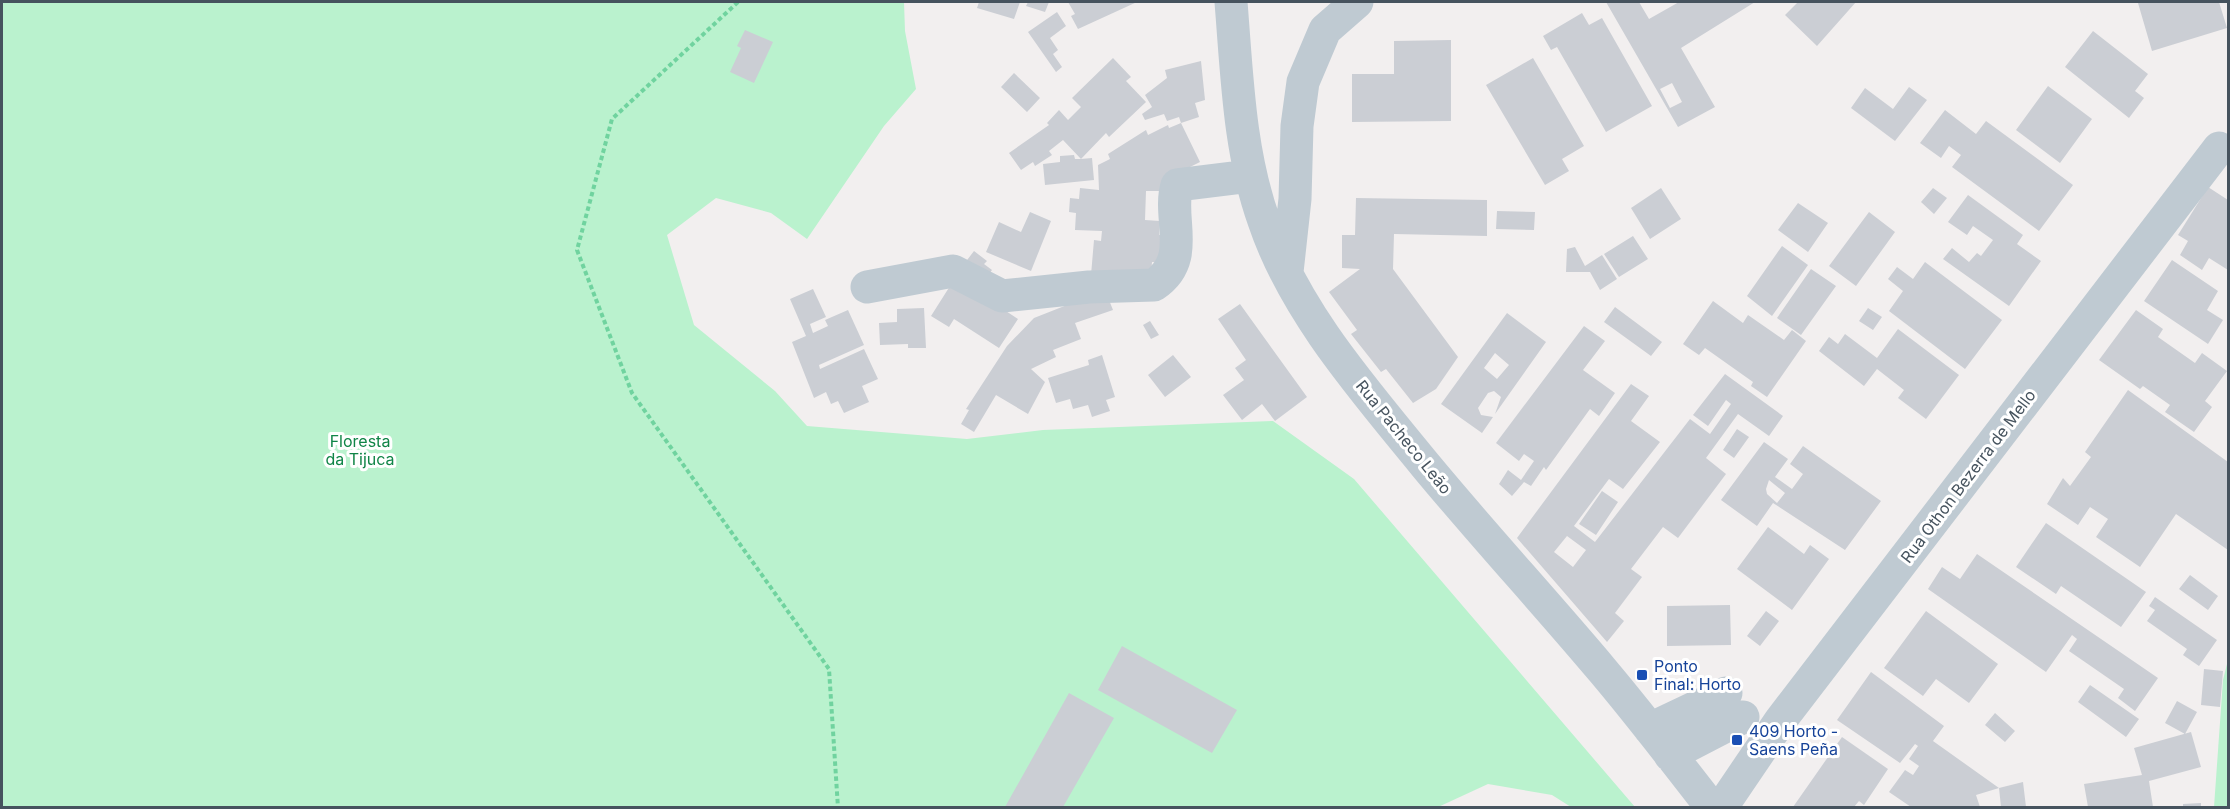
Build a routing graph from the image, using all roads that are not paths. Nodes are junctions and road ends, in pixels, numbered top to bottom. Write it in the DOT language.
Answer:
graph roads {
  1 [pos="1231,2"];
  2 [pos="1356,2"];
  3 [pos="2219,148"];
  4 [pos="1250,176"];
  5 [pos="1287,274"];
  6 [pos="867,287"];
  7 [pos="1650,729"];
  8 [pos="1670,754"];
  9 [pos="1712,807"];
  10 [pos="1721,807"];
  1 -- 4 [label="street, Rua Pacheco Leão"];
  2 -- 5 [label="street"];
  3 -- 10 [label="street, Rua Othon Bezerra de Mello"];
  4 -- 5 [label="street, Rua Pacheco Leão"];
  4 -- 6 [label="street"];
  5 -- 7 [label="street, Rua Pacheco Leão"];
  7 -- 8 [label="street, Rua Pacheco Leão"];
  7 -- 8 [label="street"];
  8 -- 9 [label="street, Rua Pacheco Leão"];
}
